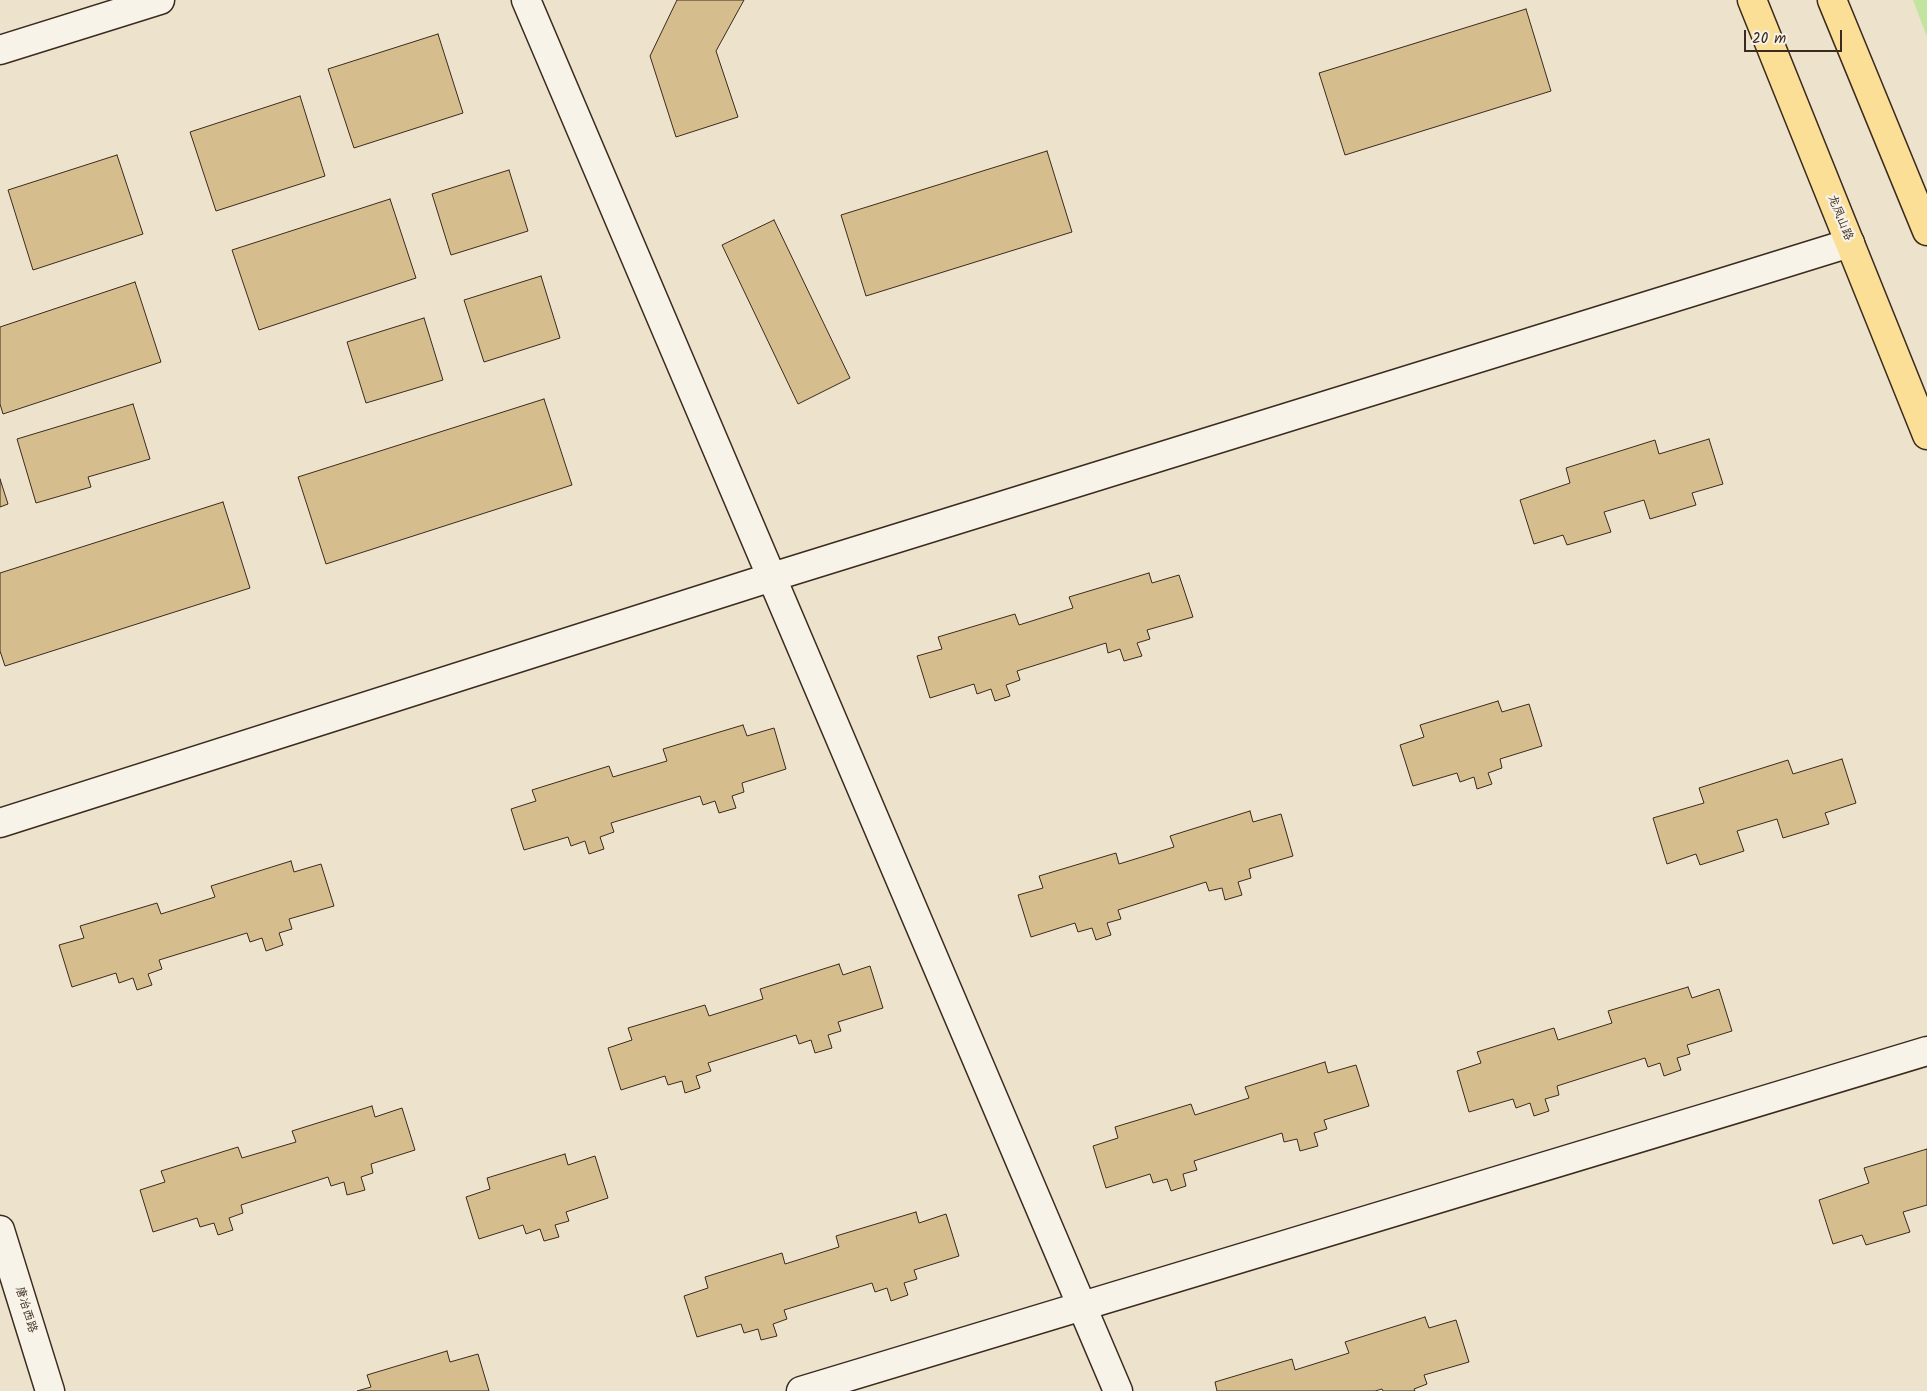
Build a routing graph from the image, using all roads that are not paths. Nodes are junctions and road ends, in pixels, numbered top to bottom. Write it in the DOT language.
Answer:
graph roads {
  1 [pos="160,0"];
  2 [pos="526,0"];
  3 [pos="1752,0"];
  4 [pos="1832,0"];
  5 [pos="0,50"];
  6 [pos="1927,231"];
  7 [pos="1850,243"];
  8 [pos="1927,435"];
  9 [pos="772,578"];
  10 [pos="0,823"];
  11 [pos="1927,1051"];
  12 [pos="0,1230"];
  13 [pos="1082,1307"];
  14 [pos="50,1391"];
  15 [pos="801,1391"];
  16 [pos="1118,1391"];
  1 -- 5 [label="street"];
  2 -- 9 [label="street"];
  3 -- 7 [label="main road, 龙凤山路"];
  4 -- 6 [label="main road"];
  7 -- 8 [label="main road, 龙凤山路"];
  7 -- 9 [label="street"];
  9 -- 10 [label="street"];
  9 -- 13 [label="street"];
  11 -- 13 [label="street"];
  12 -- 14 [label="street, 唐冶西路"];
  13 -- 15 [label="street"];
  13 -- 16 [label="street"];
}
